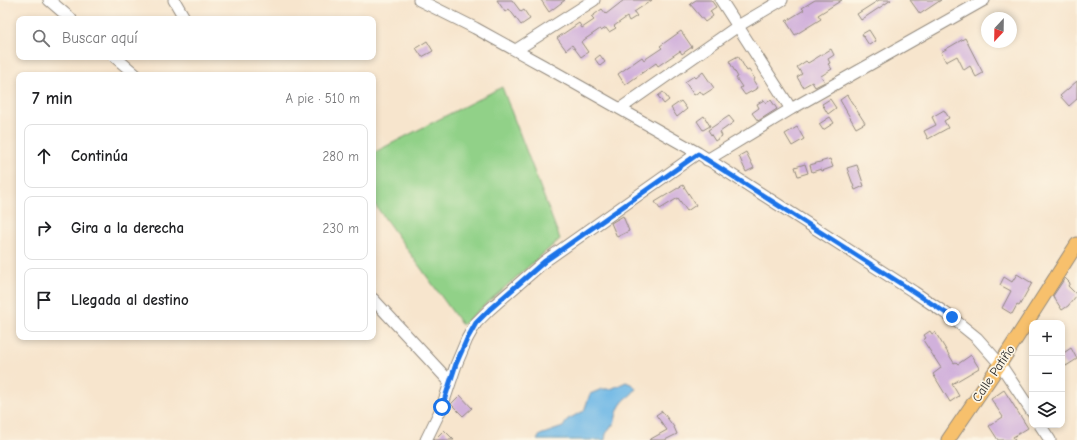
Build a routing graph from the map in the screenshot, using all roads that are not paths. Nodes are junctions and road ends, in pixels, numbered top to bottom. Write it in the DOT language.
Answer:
graph roads {
  1 [pos="51,0"];
  2 [pos="174,0"];
  3 [pos="419,0"];
  4 [pos="594,0"];
  5 [pos="721,0"];
  6 [pos="782,0"];
  7 [pos="984,0"];
  8 [pos="68,16"];
  9 [pos="183,16"];
  10 [pos="738,26"];
  11 [pos="516,50"];
  12 [pos="118,60"];
  13 [pos="132,72"];
  14 [pos="621,108"];
  15 [pos="791,109"];
  16 [pos="703,156"];
  17 [pos="1077,244"];
  18 [pos="376,302"];
  19 [pos="1000,364"];
  20 [pos="450,382"];
  21 [pos="1029,408"];
  22 [pos="1042,428"];
  23 [pos="426,440"];
  24 [pos="948,440"];
  25 [pos="1050,440"];
  1 -- 8 [label="street"];
  2 -- 9 [label="street"];
  3 -- 11 [label="street"];
  4 -- 11 [label="street"];
  5 -- 10 [label="street"];
  6 -- 10 [label="street"];
  7 -- 15 [label="street"];
  10 -- 14 [label="street"];
  10 -- 15 [label="street"];
  11 -- 14 [label="street"];
  12 -- 13 [label="street"];
  14 -- 16 [label="street"];
  15 -- 16 [label="street"];
  16 -- 19 [label="street"];
  16 -- 20 [label="street"];
  17 -- 19 [label="main road, Calle Patiño"];
  18 -- 20 [label="street"];
  19 -- 21 [label="street"];
  19 -- 24 [label="main road, Calle Patiño"];
  20 -- 23 [label="street"];
  22 -- 25 [label="street"];
}
